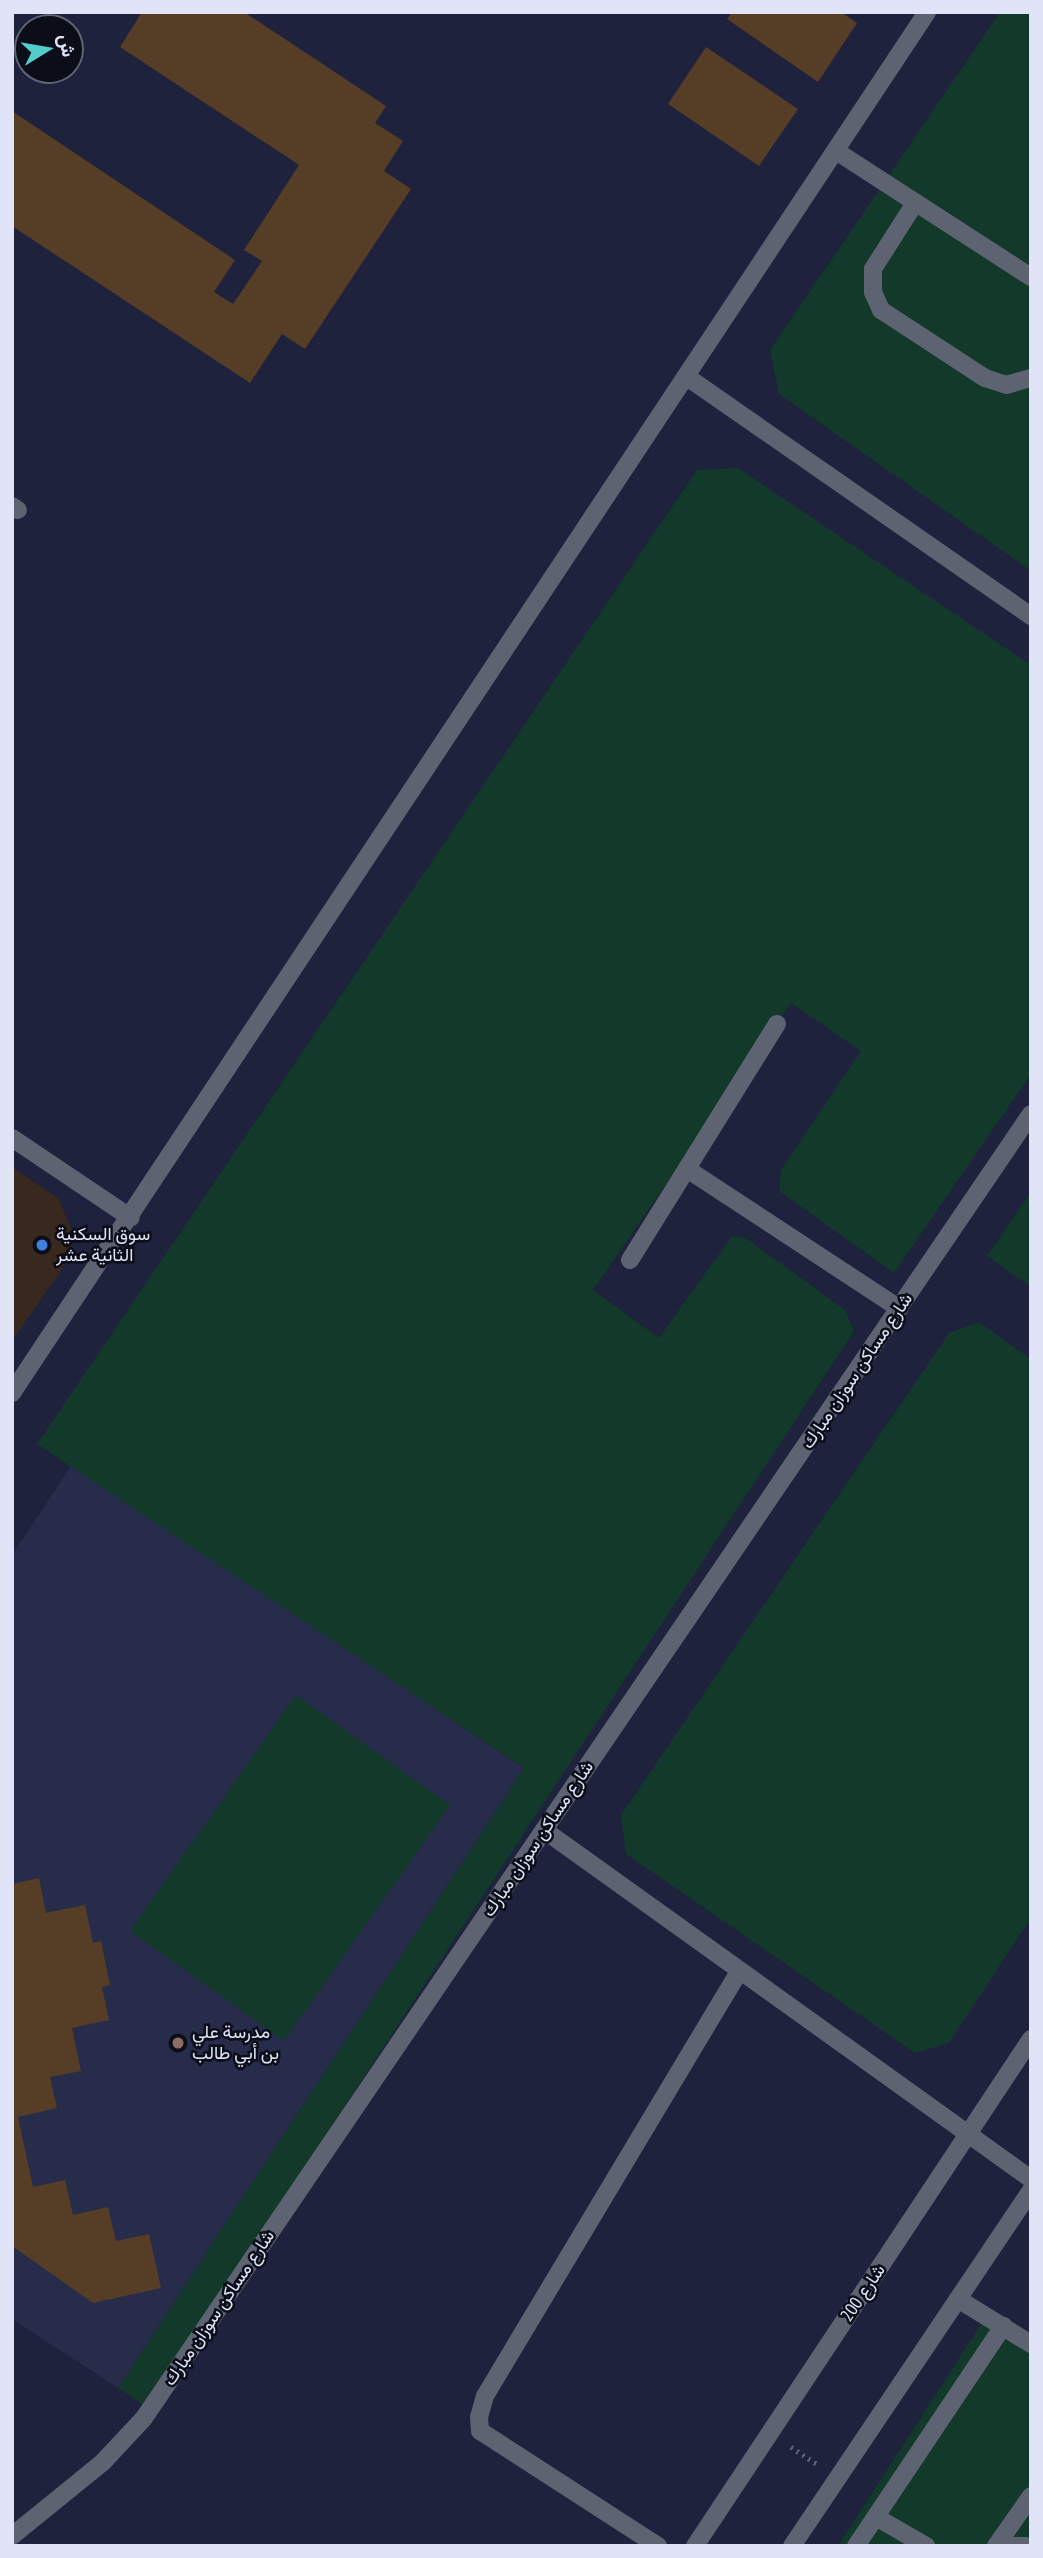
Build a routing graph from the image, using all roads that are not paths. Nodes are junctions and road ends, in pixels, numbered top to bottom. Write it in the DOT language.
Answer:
graph roads {
  1 [pos="927,12"];
  2 [pos="836,151"];
  3 [pos="915,203"];
  4 [pos="1031,277"];
  5 [pos="687,377"];
  6 [pos="1031,378"];
  7 [pos="1031,616"];
  8 [pos="777,1024"];
  9 [pos="1031,1114"];
  10 [pos="12,1138"];
  11 [pos="687,1170"];
  12 [pos="131,1218"];
  13 [pos="630,1259"];
  14 [pos="900,1308"];
  15 [pos="12,1393"];
  16 [pos="544,1830"];
  17 [pos="739,1971"];
  18 [pos="1031,2039"];
  19 [pos="968,2136"];
  20 [pos="1031,2179"];
  21 [pos="1031,2189"];
  22 [pos="958,2299"];
  23 [pos="1003,2326"];
  24 [pos="1031,2344"];
  25 [pos="1031,2496"];
  26 [pos="876,2517"];
  27 [pos="12,2536"];
  28 [pos="658,2546"];
  29 [pos="695,2546"];
  30 [pos="792,2546"];
  31 [pos="856,2546"];
  32 [pos="926,2546"];
  33 [pos="996,2546"];
  34 [pos="1008,2546"];
  35 [pos="1026,2546"];
  1 -- 2 [label="street"];
  2 -- 3 [label="street"];
  2 -- 5 [label="street"];
  3 -- 4 [label="street"];
  3 -- 6 [label="street"];
  5 -- 7 [label="street"];
  5 -- 12 [label="street"];
  8 -- 11 [label="street"];
  9 -- 14 [label="street, شارع مساكن سوزان مبارك"];
  10 -- 12 [label="street"];
  11 -- 13 [label="street"];
  11 -- 14 [label="street"];
  12 -- 15 [label="street"];
  14 -- 16 [label="street, شارع مساكن سوزان مبارك"];
  16 -- 17 [label="street"];
  16 -- 27 [label="street, شارع مساكن سوزان مبارك"];
  17 -- 19 [label="street"];
  17 -- 28 [label="street"];
  18 -- 19 [label="street, شارع 200"];
  19 -- 20 [label="street"];
  19 -- 29 [label="street, شارع 200"];
  21 -- 22 [label="street"];
  22 -- 23 [label="street"];
  22 -- 30 [label="street"];
  23 -- 24 [label="street"];
  23 -- 26 [label="street"];
  25 -- 33 [label="street"];
  26 -- 31 [label="street"];
  26 -- 32 [label="street"];
  34 -- 35 [label="street"];
}
